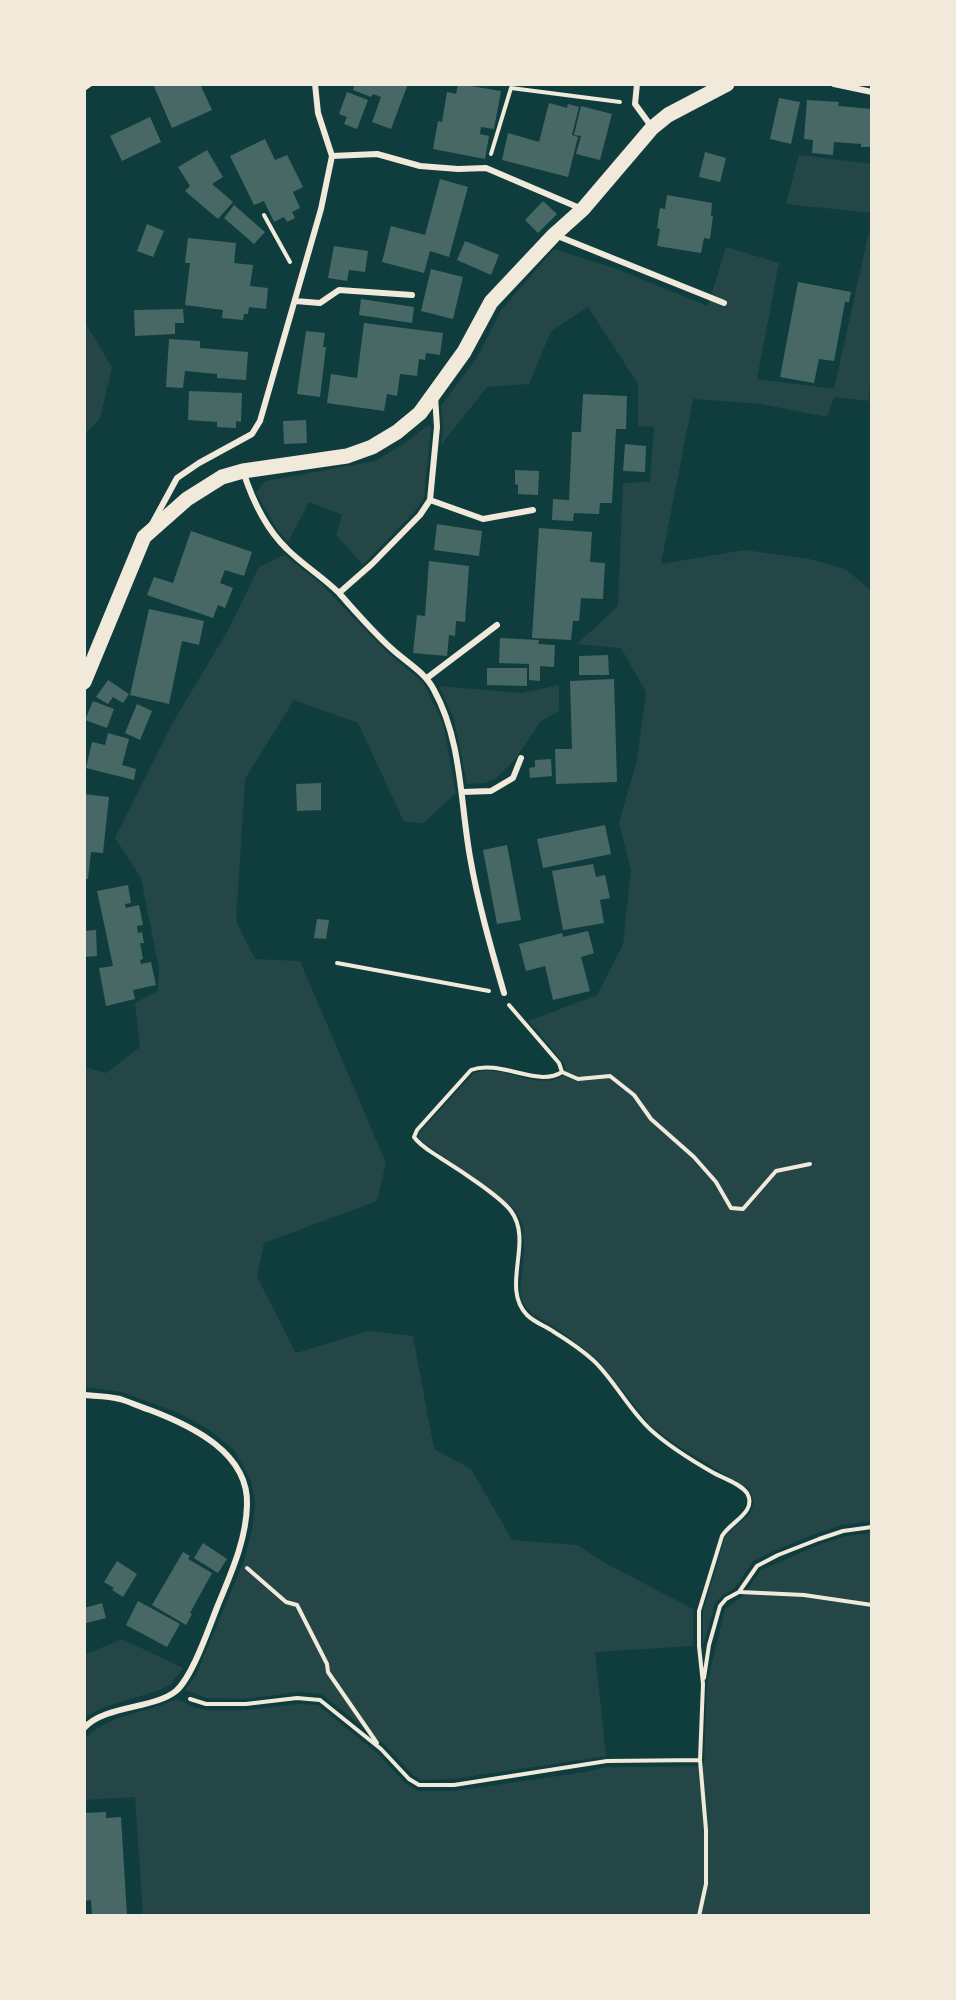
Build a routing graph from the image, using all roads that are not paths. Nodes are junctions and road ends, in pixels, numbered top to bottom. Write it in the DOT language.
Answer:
graph roads {
  1 [pos="315,84"];
  2 [pos="637,84"];
  3 [pos="727,84"];
  4 [pos="834,84"];
  5 [pos="872,92"];
  6 [pos="652,128"];
  7 [pos="332,156"];
  8 [pos="583,209"];
  9 [pos="554,235"];
  10 [pos="412,295"];
  11 [pos="295,301"];
  12 [pos="724,303"];
  13 [pos="435,393"];
  14 [pos="243,471"];
  15 [pos="430,500"];
  16 [pos="533,510"];
  17 [pos="144,537"];
  18 [pos="339,594"];
  19 [pos="498,625"];
  20 [pos="427,678"];
  21 [pos="84,682"];
  22 [pos="521,758"];
  23 [pos="462,792"];
  24 [pos="504,993"];
  25 [pos="84,1395"];
  26 [pos="84,1728"];
  1 -- 7 [label="street"];
  2 -- 6 [label="street"];
  3 -- 6 [label="main road"];
  4 -- 5 [label="street"];
  6 -- 8 [label="main road"];
  7 -- 8 [label="street"];
  7 -- 11 [label="street"];
  8 -- 9 [label="main road"];
  9 -- 12 [label="street"];
  9 -- 13 [label="main road"];
  10 -- 11 [label="street"];
  11 -- 17 [label="street"];
  13 -- 14 [label="main road"];
  13 -- 15 [label="street"];
  14 -- 17 [label="main road"];
  14 -- 18 [label="street"];
  15 -- 16 [label="street"];
  15 -- 18 [label="street"];
  17 -- 21 [label="main road"];
  18 -- 20 [label="street"];
  19 -- 20 [label="street"];
  20 -- 23 [label="street"];
  22 -- 23 [label="street"];
  23 -- 24 [label="street"];
  25 -- 26 [label="street"];
}
